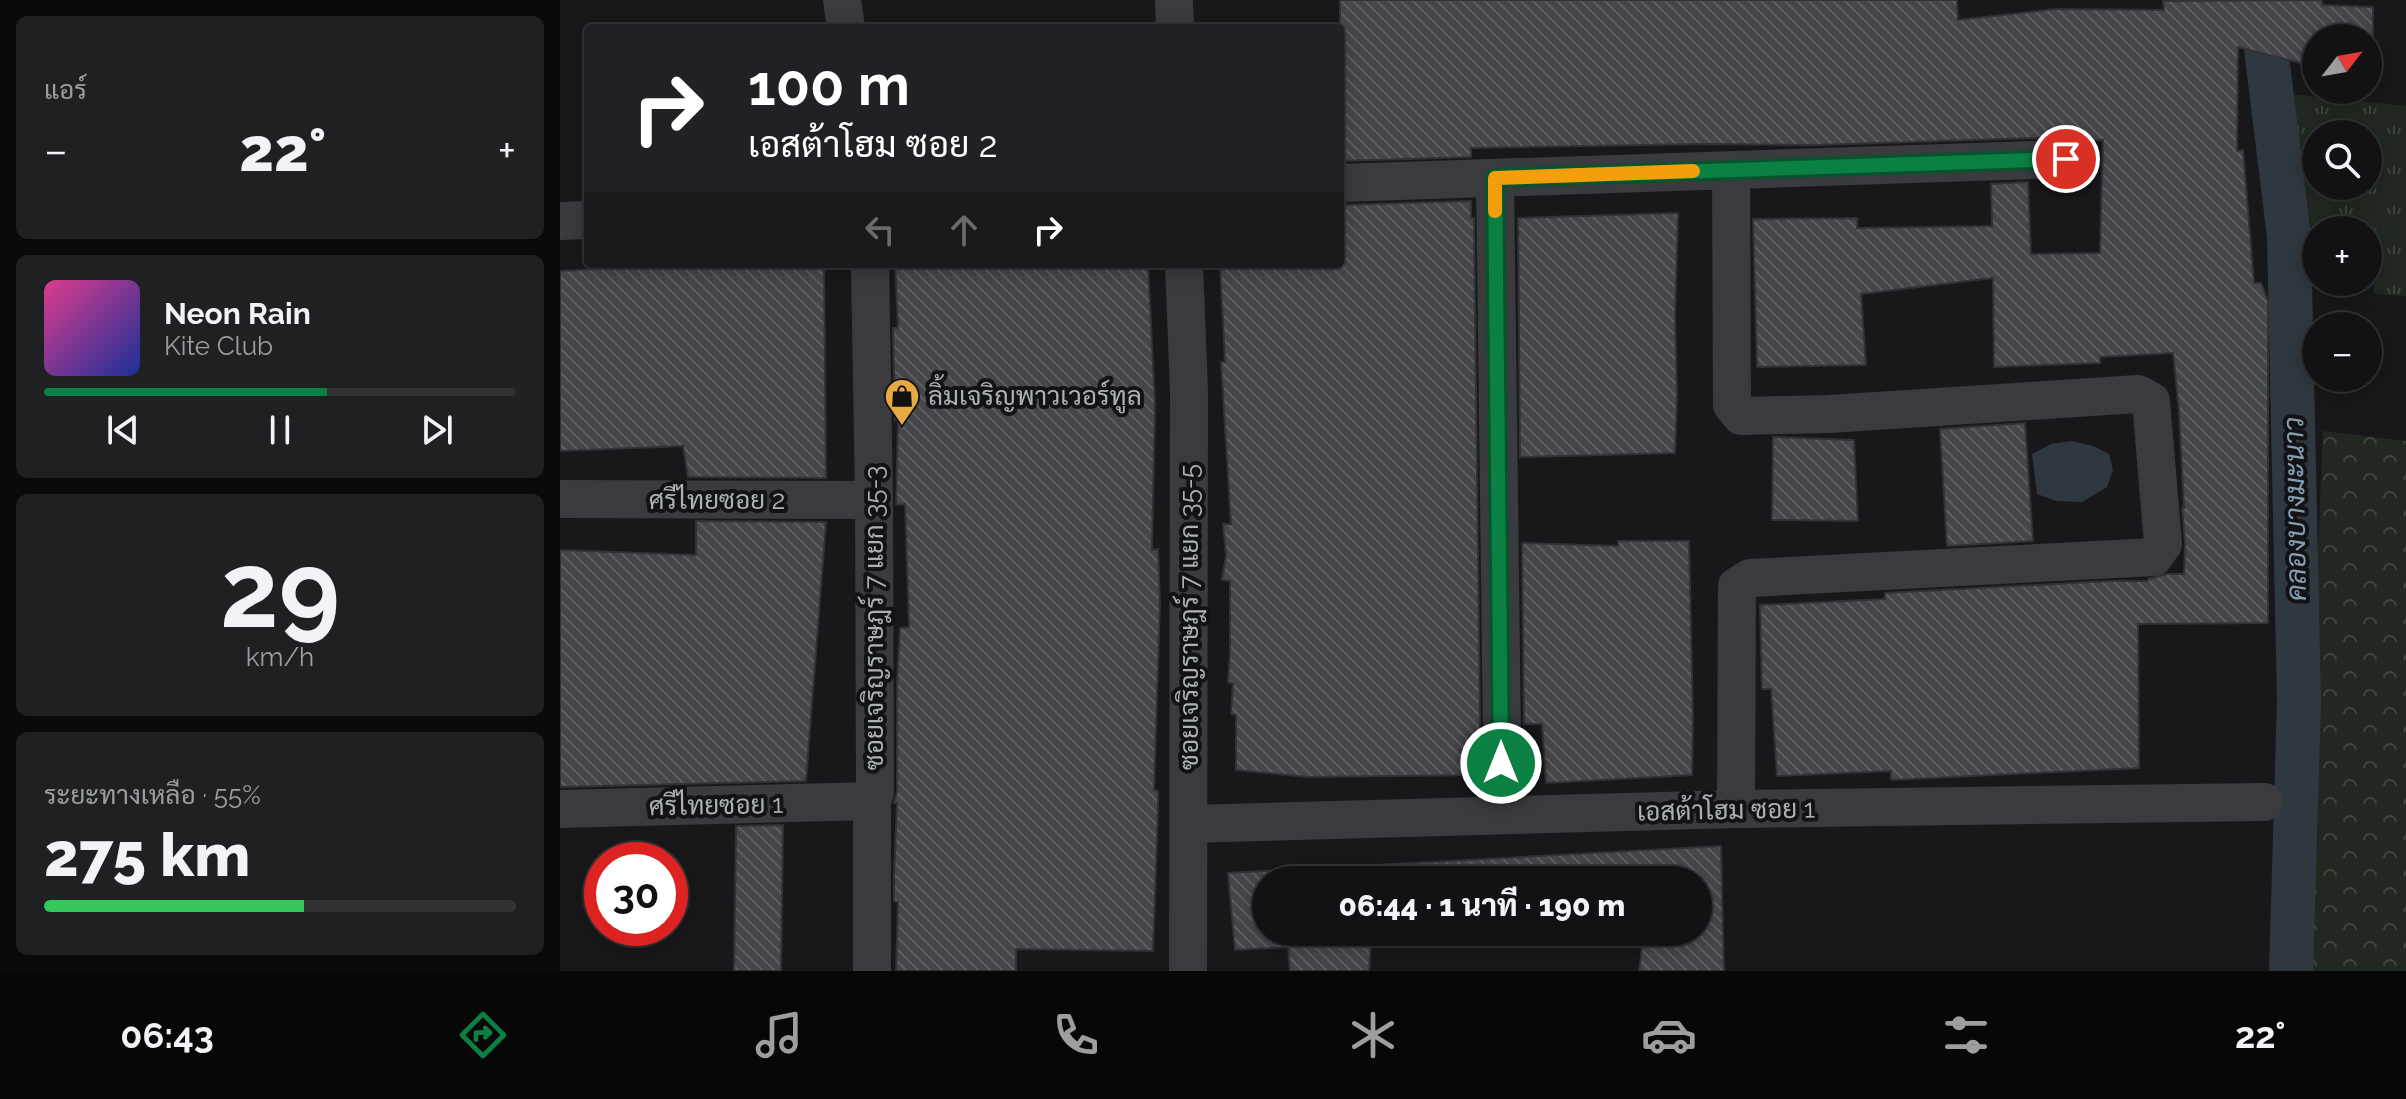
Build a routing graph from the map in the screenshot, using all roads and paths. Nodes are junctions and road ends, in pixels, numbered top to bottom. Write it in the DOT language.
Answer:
graph roads {
  1 [pos="842,0"];
  2 [pos="1174,0"];
  3 [pos="845,24"];
  4 [pos="1175,24"];
  5 [pos="2066,159"];
  6 [pos="1731,170"];
  7 [pos="1495,178"];
  8 [pos="1344,183"];
  9 [pos="584,220"];
  10 [pos="560,221"];
  11 [pos="870,268"];
  12 [pos="1184,268"];
  13 [pos="560,499"];
  14 [pos="874,500"];
  15 [pos="872,801"];
  16 [pos="2264,802"];
  17 [pos="560,809"];
  18 [pos="1736,809"];
  19 [pos="1499,815"];
  20 [pos="1189,824"];
  21 [pos="872,971"];
  22 [pos="1188,971"];
  1 -- 3 [label="street"];
  2 -- 4 [label="street"];
  5 -- 6 [label="street"];
  6 -- 7 [label="street"];
  6 -- 18 [label="street"];
  7 -- 8 [label="street"];
  7 -- 19 [label="street"];
  9 -- 10 [label="street"];
  11 -- 14 [label="street, ซอยเจริญราษฎร์ 7 แยก 35-3"];
  12 -- 20 [label="street, ซอยเจริญราษฎร์ 7 แยก 35-5"];
  13 -- 14 [label="street, ศรีไทยซอย 2"];
  14 -- 15 [label="street, ซอยเจริญราษฎร์ 7 แยก 35-3"];
  15 -- 17 [label="street, ศรีไทยซอย 1"];
  15 -- 21 [label="street, ซอยเจริญราษฎร์ 7 แยก 35-3"];
  16 -- 18 [label="street, เอสต้าโฮม ซอย 1"];
  18 -- 19 [label="street, เอสต้าโฮม ซอย 1"];
  19 -- 20 [label="street, เอสต้าโฮม ซอย 1"];
  20 -- 22 [label="street, ซอยเจริญราษฎร์ 7 แยก 35-5"];
}
